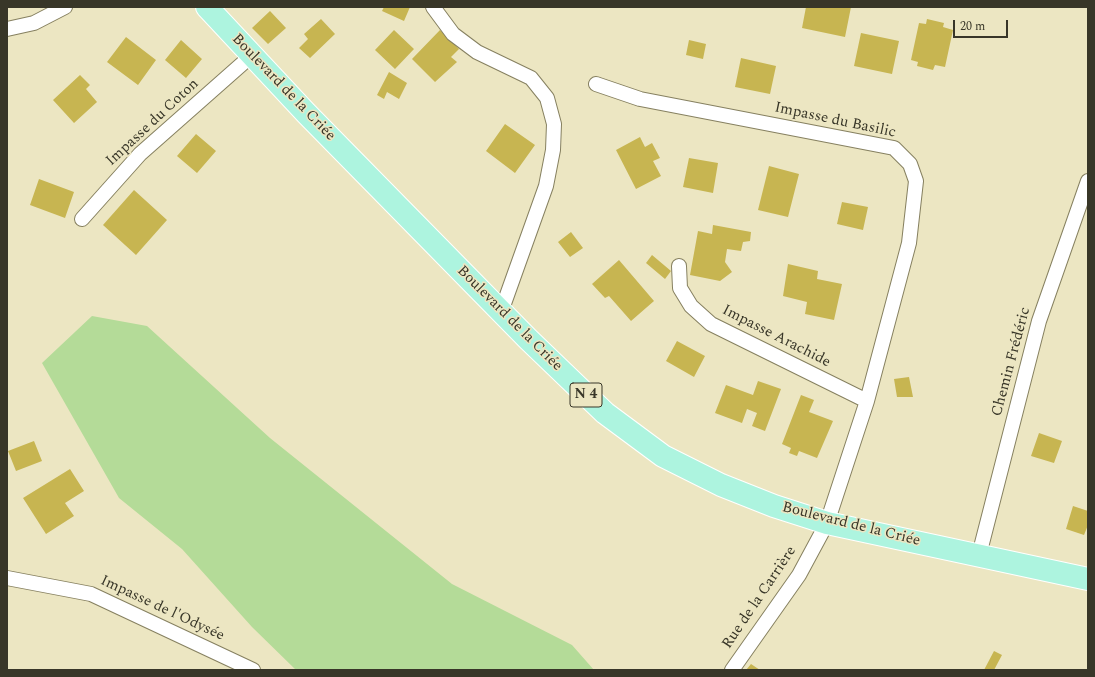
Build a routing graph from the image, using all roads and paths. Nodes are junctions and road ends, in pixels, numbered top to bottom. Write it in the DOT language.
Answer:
graph roads {
  1 [pos="65,7"];
  2 [pos="207,7"];
  3 [pos="433,7"];
  4 [pos="7,30"];
  5 [pos="251,56"];
  6 [pos="596,84"];
  7 [pos="1088,181"];
  8 [pos="82,218"];
  9 [pos="679,266"];
  10 [pos="501,312"];
  11 [pos="867,401"];
  12 [pos="827,523"];
  13 [pos="979,555"];
  14 [pos="7,578"];
  15 [pos="1088,579"];
  16 [pos="253,670"];
  17 [pos="732,670"];
  1 -- 4 [label="street"];
  2 -- 5 [label="main road, Boulevard de la Criée / N 4"];
  3 -- 10 [label="street"];
  5 -- 8 [label="street, Impasse du Coton"];
  5 -- 10 [label="main road, Boulevard de la Criée / N 4"];
  6 -- 11 [label="street, Impasse du Basilic"];
  7 -- 13 [label="street, Chemin Frédéric"];
  9 -- 11 [label="street, Impasse Arachide"];
  10 -- 12 [label="main road, Boulevard de la Criée / N 4"];
  11 -- 12 [label="street, Impasse du Basilic"];
  12 -- 13 [label="main road, Boulevard de la Criée / N 4"];
  12 -- 17 [label="street, Rue de la Carrière"];
  13 -- 15 [label="main road, Boulevard de la Criée / N 4"];
  14 -- 16 [label="street, Impasse de l'Odysée"];
}
